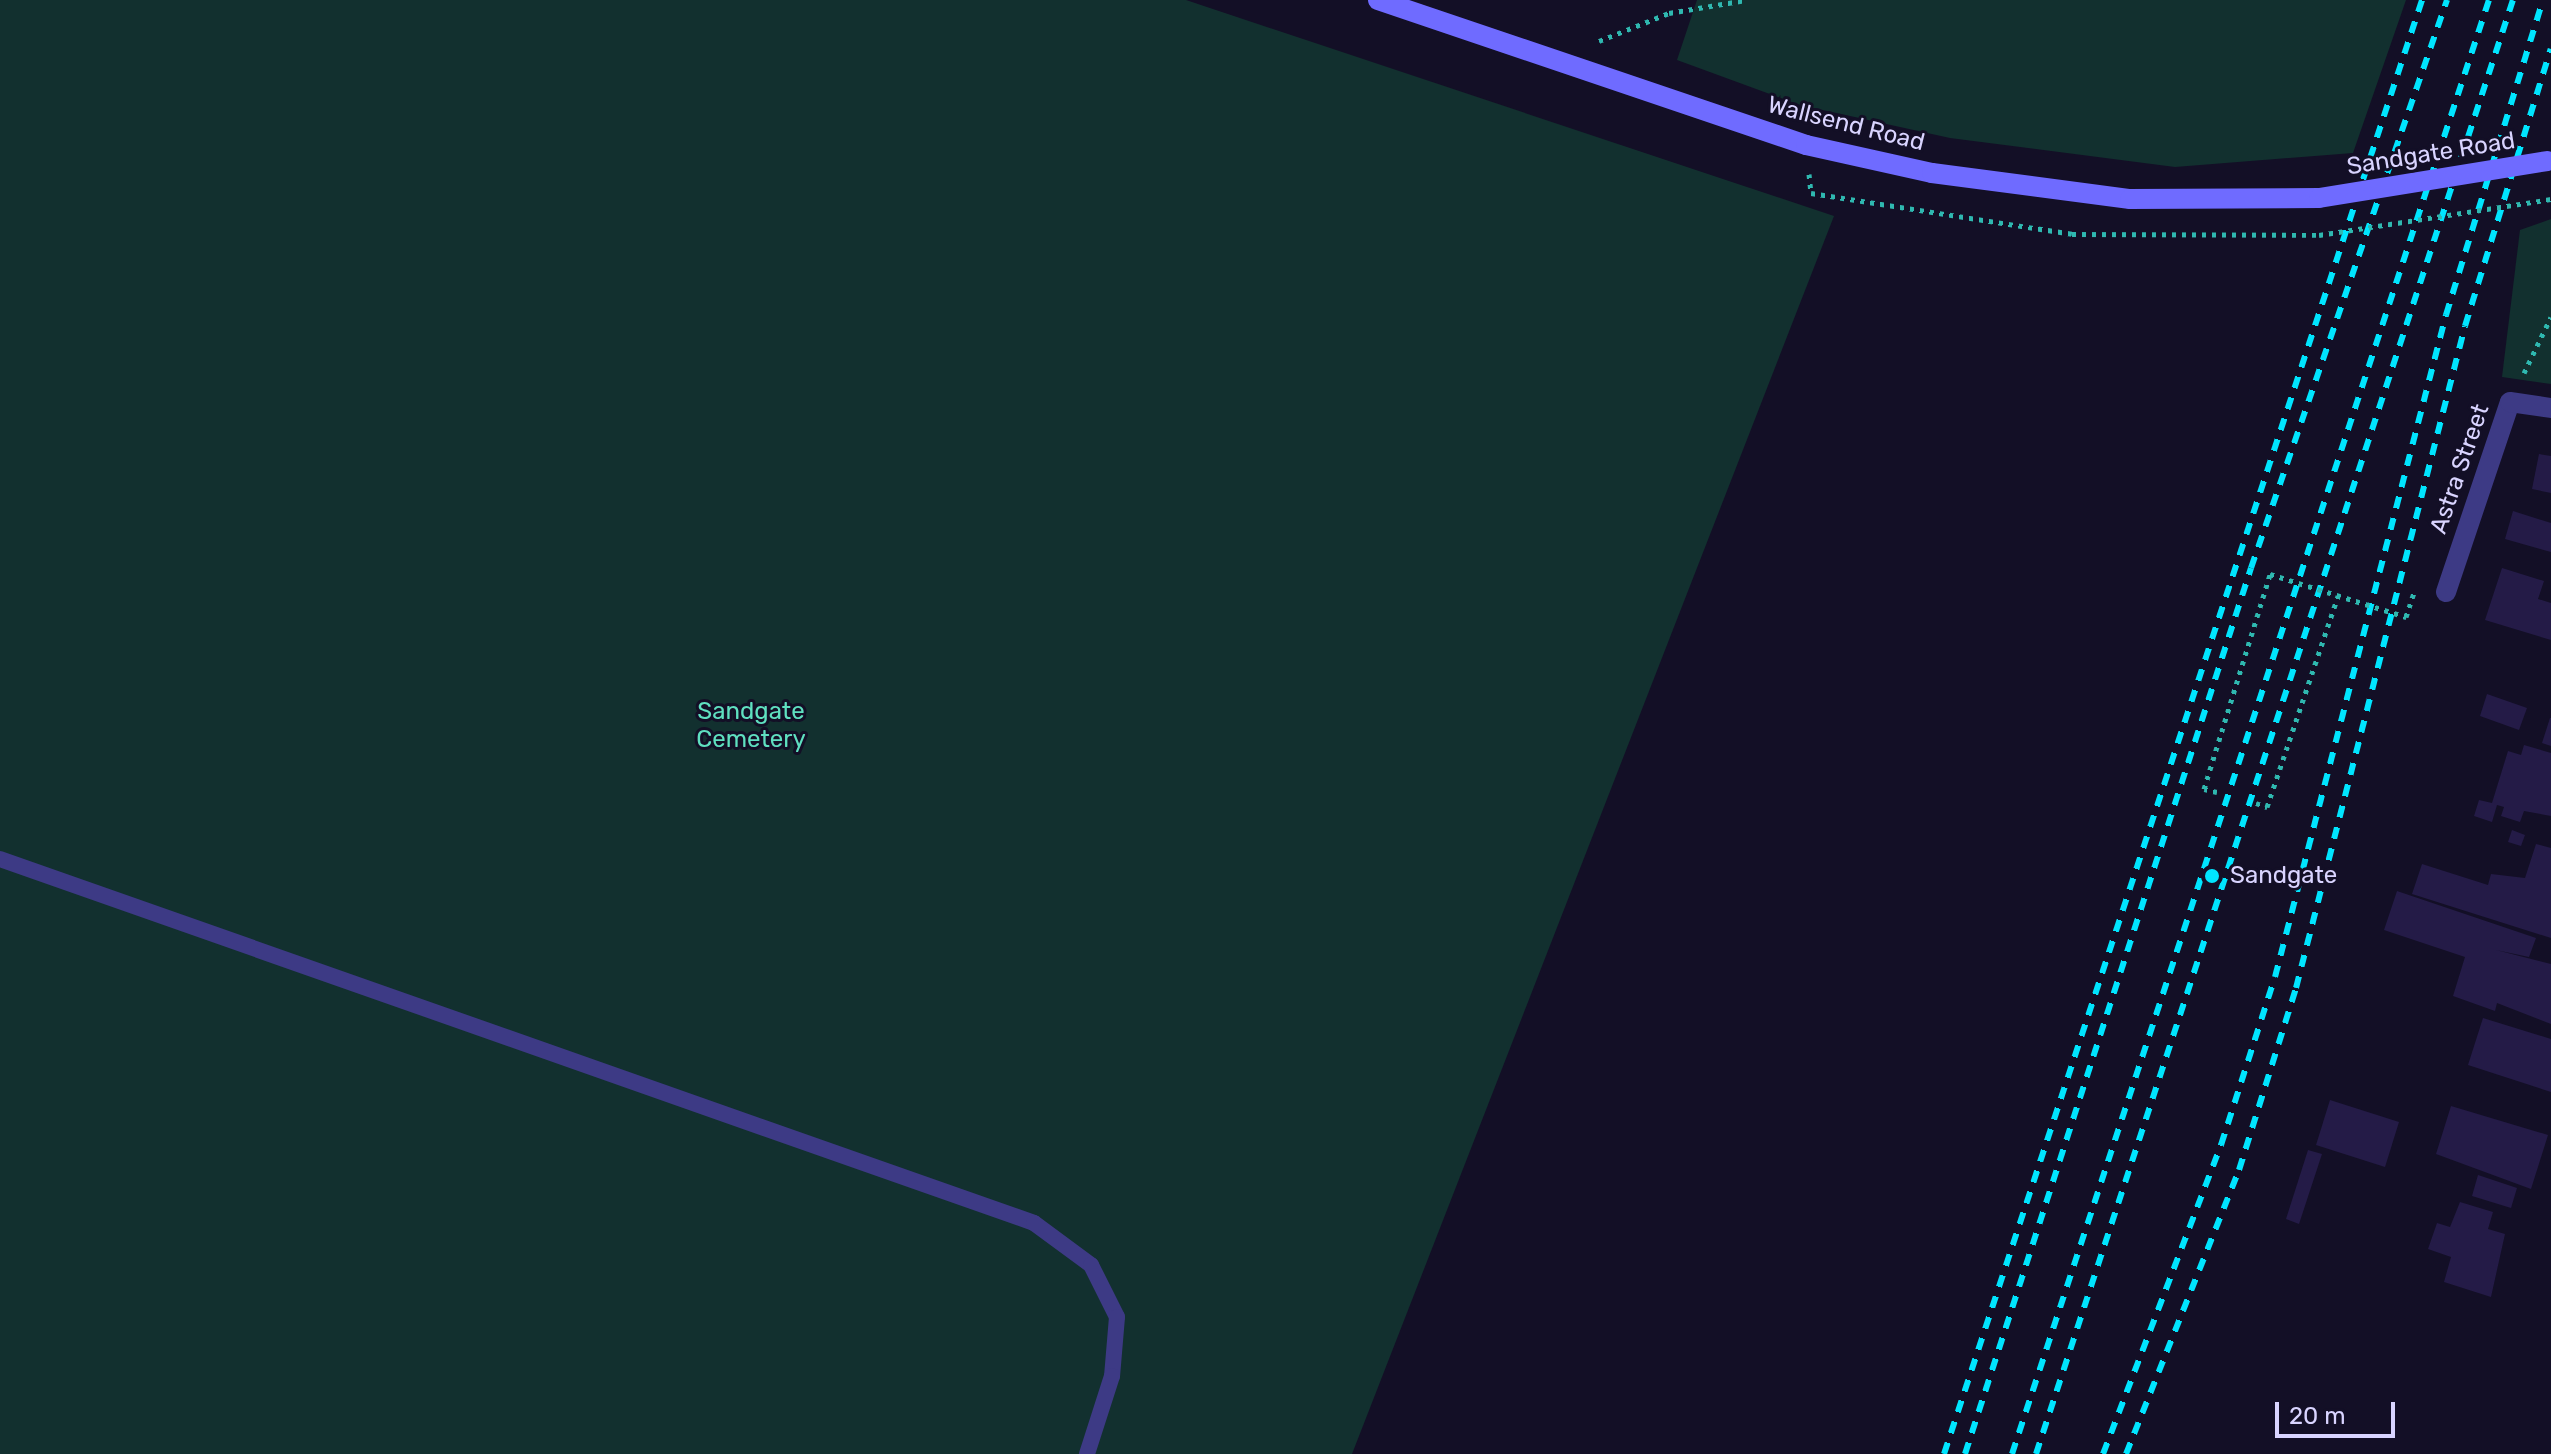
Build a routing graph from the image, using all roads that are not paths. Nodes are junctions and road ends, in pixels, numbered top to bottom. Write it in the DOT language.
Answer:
graph roads {
  1 [pos="1378,0"];
  2 [pos="2549,160"];
  3 [pos="2319,198"];
  4 [pos="2551,408"];
  5 [pos="2446,592"];
  6 [pos="0,859"];
  7 [pos="1087,1454"];
  1 -- 3 [label="main road, Wallsend Road"];
  2 -- 3 [label="main road, Sandgate Road, bridge"];
  4 -- 5 [label="street, Astra Street"];
  6 -- 7 [label="lane"];
}
